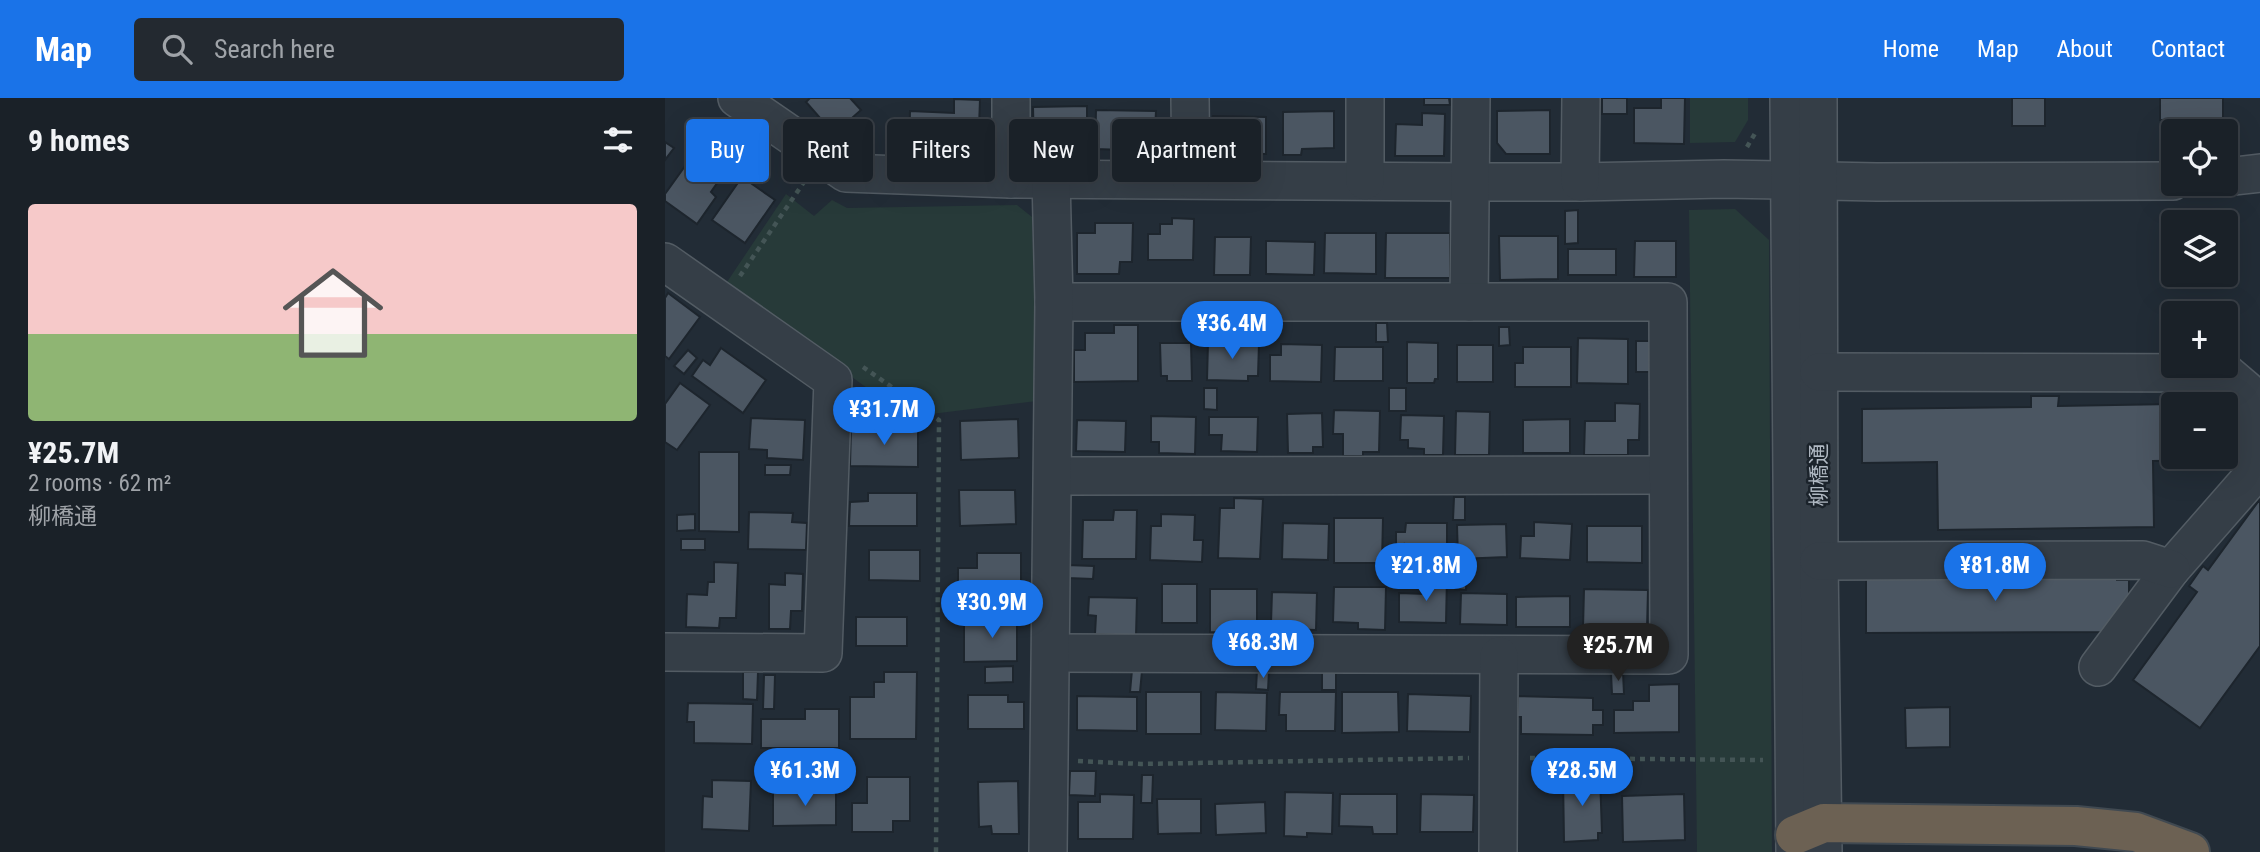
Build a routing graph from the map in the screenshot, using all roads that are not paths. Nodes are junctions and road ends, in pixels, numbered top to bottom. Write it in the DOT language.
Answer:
graph roads {
  1 [pos="737,98"];
  2 [pos="1011,98"];
  3 [pos="1190,98"];
  4 [pos="1365,98"];
  5 [pos="1471,98"];
  6 [pos="1581,98"];
  7 [pos="1789,98"];
  8 [pos="1818,98"];
  9 [pos="1011,119"];
  10 [pos="1190,119"];
  11 [pos="2260,173"];
  12 [pos="2238,176"];
  13 [pos="1009,179"];
  14 [pos="1261,180"];
  15 [pos="1804,180"];
  16 [pos="1365,181"];
  17 [pos="2161,181"];
  18 [pos="1051,182"];
  19 [pos="1470,183"];
  20 [pos="1580,183"];
  21 [pos="665,262"];
  22 [pos="1054,302"];
  23 [pos="1469,302"];
  24 [pos="1819,372"];
  25 [pos="2257,456"];
  26 [pos="1668,475"];
  27 [pos="1052,476"];
  28 [pos="1819,561"];
  29 [pos="2171,569"];
  30 [pos="665,652"];
  31 [pos="1051,653"];
  32 [pos="1499,656"];
  33 [pos="2098,667"];
  34 [pos="1812,842"];
  35 [pos="1048,852"];
  36 [pos="1498,852"];
  37 [pos="2041,852"];
  38 [pos="2190,852"];
  1 -- 13 [label="street"];
  2 -- 9 [label="street"];
  3 -- 10 [label="street"];
  4 -- 16 [label="street"];
  5 -- 19 [label="street"];
  6 -- 20 [label="street"];
  7 -- 15 [label="street, 柳橋通"];
  8 -- 15 [label="street, 柳橋通"];
  11 -- 12 [label="street"];
  14 -- 16 [label="street"];
  15 -- 17 [label="street"];
  15 -- 20 [label="street"];
  15 -- 24 [label="street, 柳橋通"];
  15 -- 34 [label="street, 柳橋通"];
  16 -- 19 [label="street"];
  18 -- 22 [label="street"];
  19 -- 20 [label="street"];
  19 -- 23 [label="street"];
  21 -- 30 [label="street"];
  22 -- 23 [label="street"];
  22 -- 27 [label="street"];
  23 -- 26 [label="street"];
  24 -- 25 [label="street"];
  24 -- 28 [label="street, 柳橋通"];
  25 -- 29 [label="street"];
  26 -- 27 [label="street"];
  26 -- 32 [label="street"];
  27 -- 31 [label="street"];
  28 -- 29 [label="street"];
  28 -- 34 [label="street, 柳橋通"];
  29 -- 33 [label="street"];
  31 -- 32 [label="street"];
  31 -- 35 [label="street"];
  32 -- 36 [label="street"];
  34 -- 37 [label="highway"];
  34 -- 38 [label="highway"];
}
